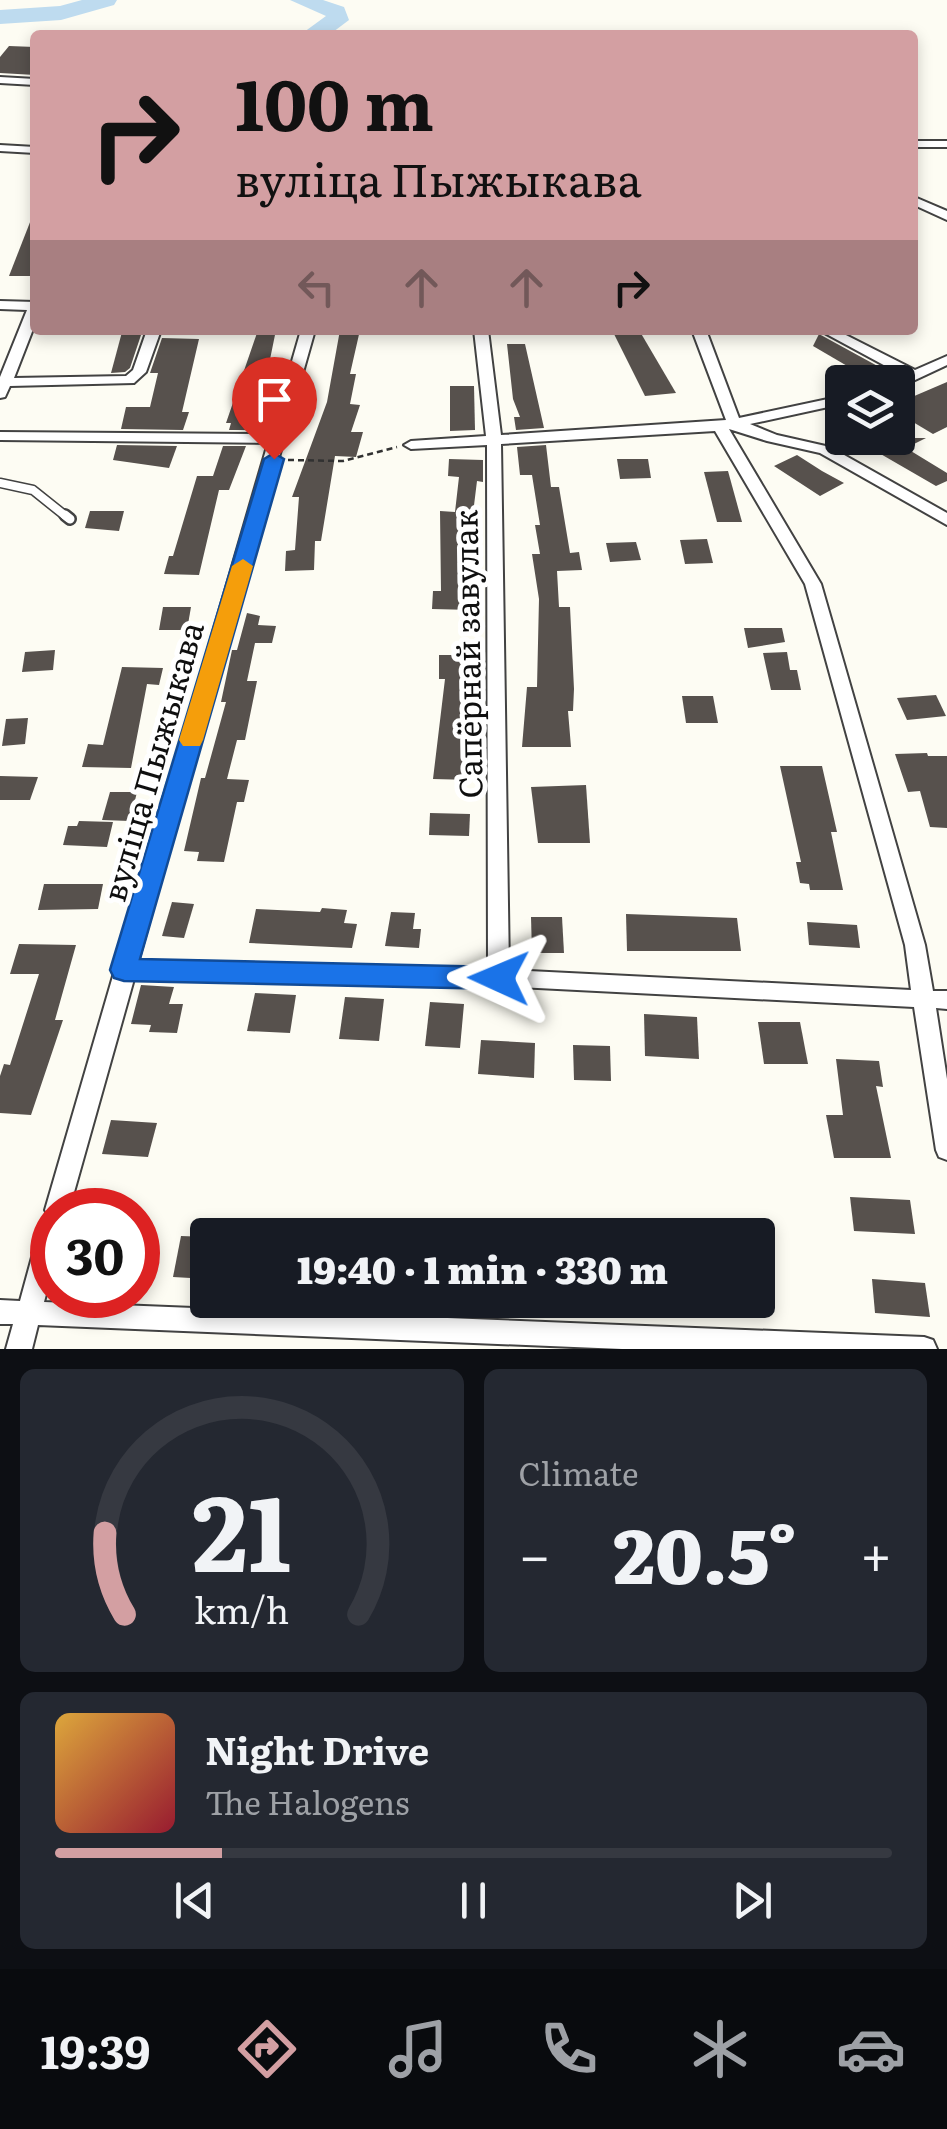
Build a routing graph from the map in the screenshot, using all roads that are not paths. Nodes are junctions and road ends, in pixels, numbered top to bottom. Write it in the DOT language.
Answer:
graph roads {
  1 [pos="0,80"];
  2 [pos="30,82"];
  3 [pos="918,144"];
  4 [pos="947,144"];
  5 [pos="0,148"];
  6 [pos="30,150"];
  7 [pos="918,203"];
  8 [pos="947,216"];
  9 [pos="0,305"];
  10 [pos="30,306"];
  11 [pos="30,318"];
  12 [pos="152,335"];
  13 [pos="307,335"];
  14 [pos="482,335"];
  15 [pos="700,335"];
  16 [pos="836,335"];
  17 [pos="947,360"];
  18 [pos="916,376"];
  19 [pos="2,388"];
  20 [pos="825,404"];
  21 [pos="727,425"];
  22 [pos="0,436"];
  23 [pos="280,439"];
  24 [pos="494,442"];
  25 [pos="411,445"];
  26 [pos="0,483"];
  27 [pos="70,519"];
  28 [pos="947,520"];
  29 [pos="124,970"];
  30 [pos="499,978"];
  31 [pos="923,1000"];
  32 [pos="947,1000"];
  33 [pos="947,1150"];
  34 [pos="64,1188"];
  35 [pos="30,1310"];
  36 [pos="0,1312"];
  37 [pos="29,1314"];
  38 [pos="19,1349"];
  39 [pos="924,1349"];
  1 -- 2 [label="street"];
  3 -- 4 [label="street"];
  5 -- 6 [label="street"];
  7 -- 8 [label="street"];
  9 -- 10 [label="street"];
  11 -- 19 [label="street"];
  12 -- 19 [label="street"];
  13 -- 23 [label="street, вуліца Пыжыкава"];
  14 -- 24 [label="street, Сапёрнай завулак"];
  15 -- 21 [label="street"];
  16 -- 18 [label="street"];
  17 -- 18 [label="street"];
  20 -- 21 [label="street"];
  21 -- 24 [label="street"];
  21 -- 28 [label="street"];
  21 -- 31 [label="street"];
  22 -- 23 [label="street"];
  23 -- 29 [label="street, вуліца Пыжыкава"];
  24 -- 25 [label="street"];
  24 -- 30 [label="street, Сапёрнай завулак"];
  26 -- 27 [label="lane"];
  29 -- 30 [label="street"];
  29 -- 34 [label="street, вуліца Пыжыкава"];
  30 -- 31 [label="street"];
  31 -- 32 [label="street"];
  31 -- 33 [label="street"];
  35 -- 37 [label="street"];
  36 -- 37 [label="street"];
  37 -- 38 [label="street"];
  37 -- 39 [label="street"];
}
